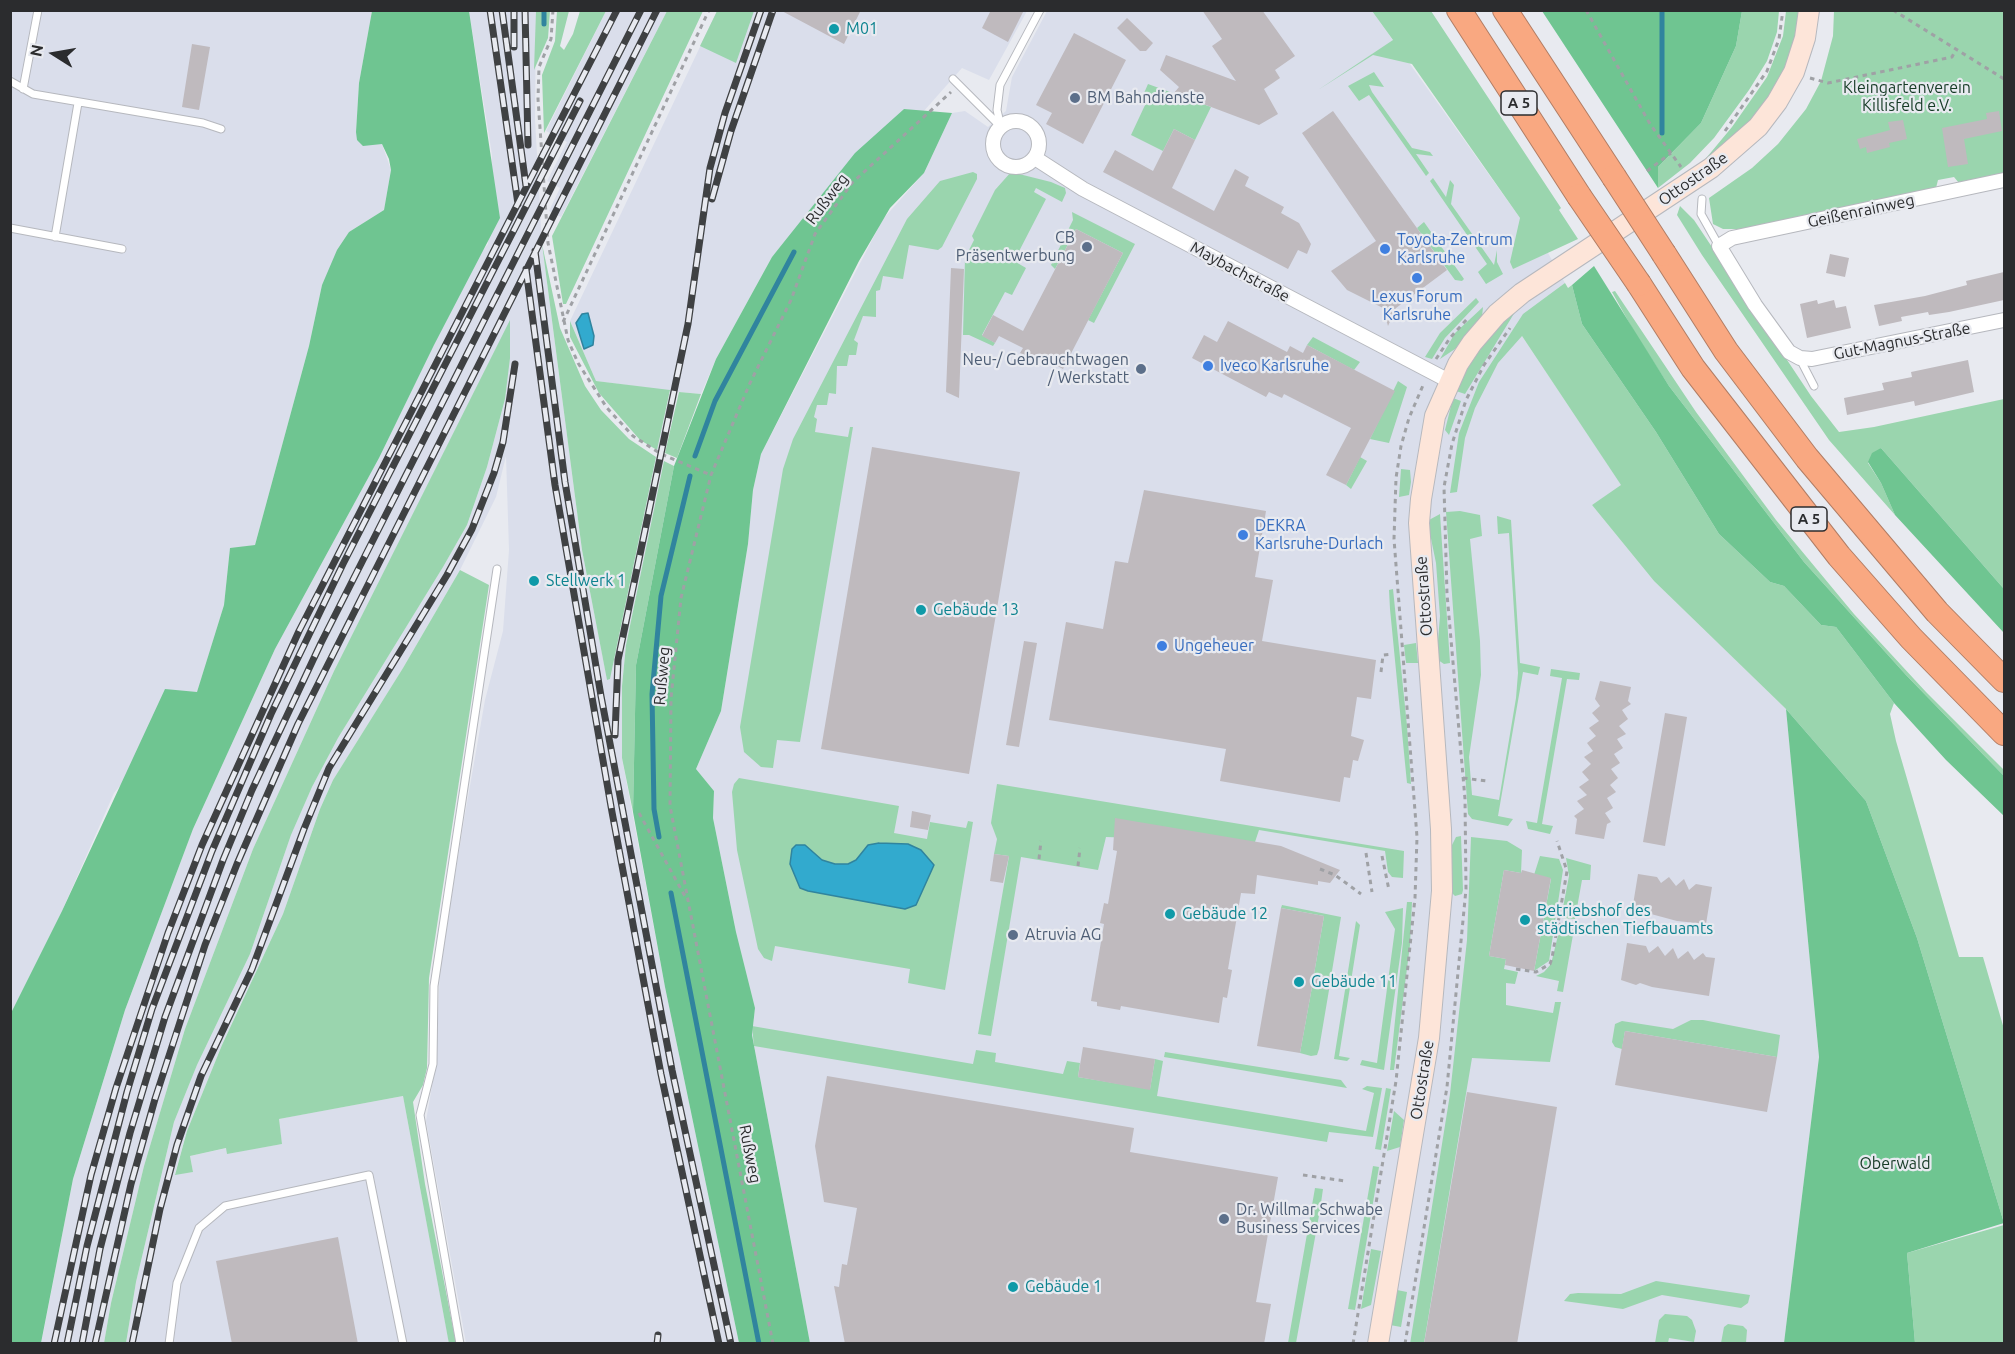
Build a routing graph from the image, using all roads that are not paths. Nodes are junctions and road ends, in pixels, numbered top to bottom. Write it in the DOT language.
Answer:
graph roads {
  1 [pos="38,10"];
  2 [pos="1040,10"];
  3 [pos="1459,10"];
  4 [pos="1505,10"];
  5 [pos="1809,10"];
  6 [pos="10,81"];
  7 [pos="956,82"];
  8 [pos="23,89"];
  9 [pos="78,103"];
  10 [pos="1001,127"];
  11 [pos="221,129"];
  12 [pos="1035,158"];
  13 [pos="2004,180"];
  14 [pos="1702,199"];
  15 [pos="10,228"];
  16 [pos="56,237"];
  17 [pos="1719,246"];
  18 [pos="122,249"];
  19 [pos="2004,320"];
  20 [pos="1800,358"];
  21 [pos="1449,381"];
  22 [pos="1814,386"];
  23 [pos="497,569"];
  24 [pos="2004,680"];
  25 [pos="2004,733"];
  26 [pos="169,1344"];
  27 [pos="403,1344"];
  28 [pos="460,1344"];
  29 [pos="1378,1344"];
  1 -- 8 [label="lane"];
  2 -- 10 [label="lane"];
  3 -- 25 [label="highway, A 5, bridge"];
  4 -- 24 [label="highway, A 5, bridge"];
  5 -- 21 [label="main road, Ottostraße"];
  6 -- 8 [label="lane"];
  7 -- 10 [label="lane"];
  8 -- 9 [label="lane"];
  9 -- 11 [label="lane"];
  9 -- 16 [label="lane"];
  10 -- 12 [label="street"];
  10 -- 12 [label="street"];
  12 -- 21 [label="street, Maybachstraße"];
  13 -- 17 [label="street, Geißenrainweg"];
  14 -- 17 [label="lane"];
  15 -- 16 [label="lane"];
  16 -- 18 [label="lane"];
  17 -- 20 [label="street"];
  19 -- 20 [label="street, Gut-Magnus-Straße"];
  20 -- 22 [label="lane"];
  21 -- 29 [label="main road, Ottostraße"];
  23 -- 28 [label="lane"];
  26 -- 27 [label="lane"];
}
